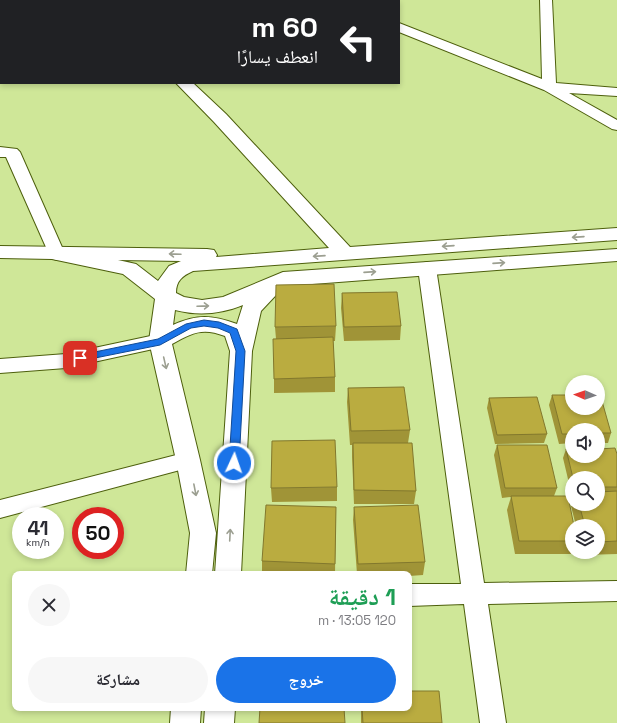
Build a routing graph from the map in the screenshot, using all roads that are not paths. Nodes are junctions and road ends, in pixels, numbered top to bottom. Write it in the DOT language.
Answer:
graph roads {
  1 [pos="546,0"];
  2 [pos="400,27"];
  3 [pos="185,84"];
  4 [pos="549,87"];
  5 [pos="617,92"];
  6 [pos="617,126"];
  7 [pos="0,152"];
  8 [pos="617,234"];
  9 [pos="0,252"];
  10 [pos="57,254"];
  11 [pos="346,254"];
  12 [pos="617,255"];
  13 [pos="284,268"];
  14 [pos="427,268"];
  15 [pos="166,297"];
  16 [pos="160,341"];
  17 [pos="241,351"];
  18 [pos="0,366"];
  19 [pos="188,460"];
  20 [pos="0,509"];
  21 [pos="199,571"];
  22 [pos="228,571"];
  23 [pos="617,591"];
  24 [pos="474,593"];
  25 [pos="412,595"];
  26 [pos="186,711"];
  27 [pos="220,711"];
  28 [pos="185,723"];
  29 [pos="219,723"];
  30 [pos="493,723"];
  1 -- 4 [label="street"];
  2 -- 4 [label="street"];
  3 -- 11 [label="main road"];
  4 -- 5 [label="street"];
  4 -- 6 [label="street"];
  7 -- 10 [label="street"];
  8 -- 11 [label="main road, one-way"];
  9 -- 10 [label="main road"];
  13 -- 10 [label="main road, one-way"];
  10 -- 15 [label="main road"];
  11 -- 13 [label="main road, one-way"];
  14 -- 12 [label="main road, one-way"];
  13 -- 14 [label="main road, one-way"];
  15 -- 13 [label="main road, one-way"];
  13 -- 15 [label="main road"];
  13 -- 17 [label="main road"];
  14 -- 24 [label="street"];
  15 -- 16 [label="main road"];
  16 -- 17 [label="main road"];
  16 -- 18 [label="street"];
  16 -- 19 [label="main road, one-way"];
  22 -- 17 [label="main road, one-way"];
  19 -- 20 [label="street"];
  19 -- 21 [label="main road, one-way"];
  23 -- 24 [label="street"];
  24 -- 25 [label="street"];
  24 -- 30 [label="street"];
  26 -- 28 [label="main road"];
  27 -- 29 [label="main road"];
}
